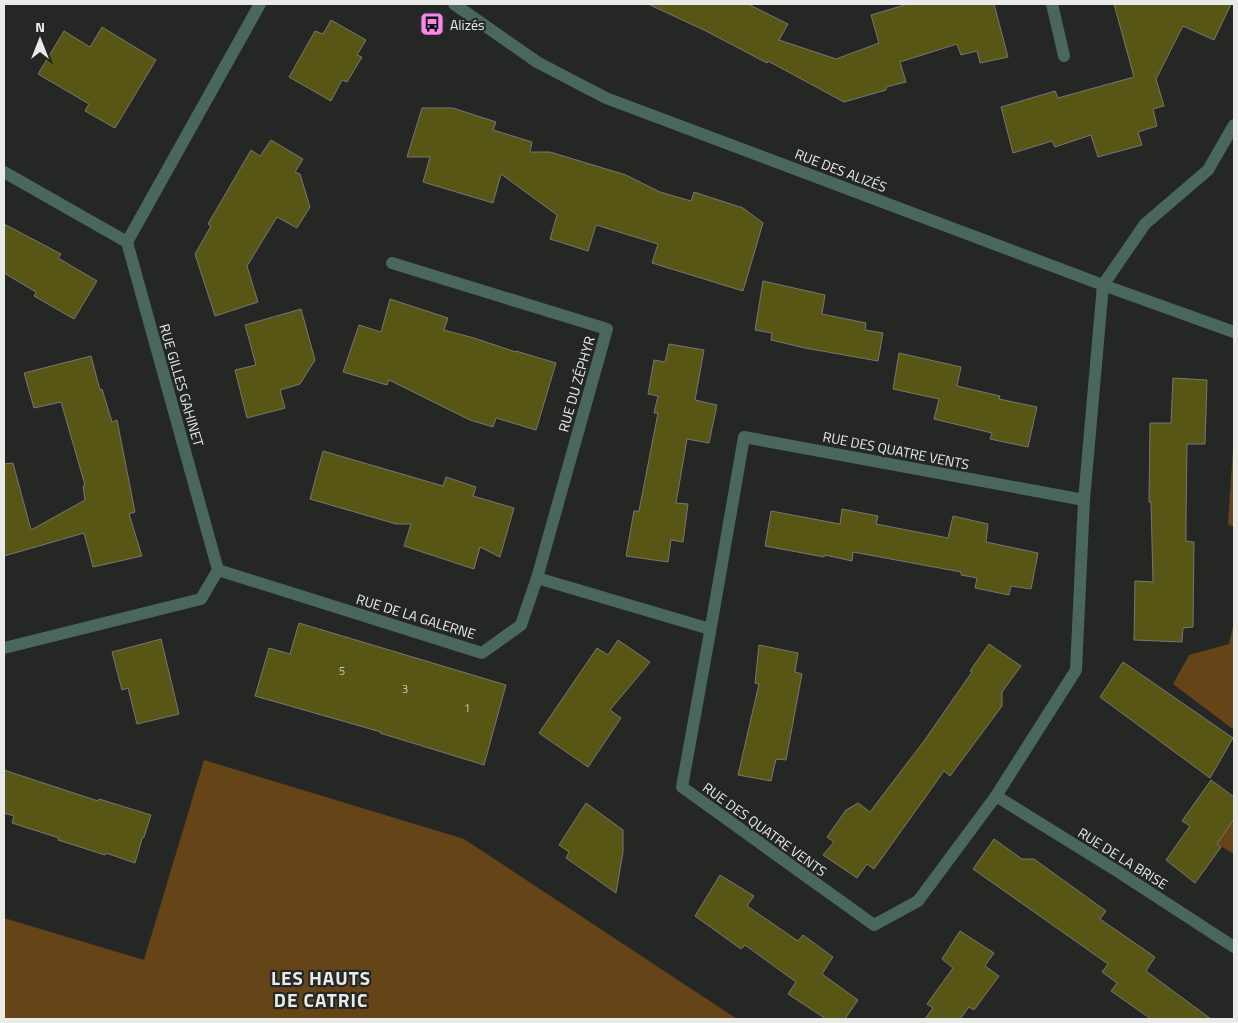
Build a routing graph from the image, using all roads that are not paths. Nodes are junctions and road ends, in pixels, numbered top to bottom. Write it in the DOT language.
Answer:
graph roads {
  1 [pos="260,4"];
  2 [pos="454,4"];
  3 [pos="1052,4"];
  4 [pos="1064,56"];
  5 [pos="1234,125"];
  6 [pos="4,172"];
  7 [pos="127,242"];
  8 [pos="392,263"];
  9 [pos="1102,285"];
  10 [pos="1234,332"];
  11 [pos="1084,500"];
  12 [pos="218,570"];
  13 [pos="538,578"];
  14 [pos="710,629"];
  15 [pos="4,648"];
  16 [pos="996,796"];
  17 [pos="1234,947"];
  1 -- 7 [label="street"];
  2 -- 9 [label="street, RUE DES ALIZÉS"];
  3 -- 4 [label="street"];
  5 -- 9 [label="street"];
  6 -- 7 [label="street"];
  7 -- 12 [label="street, RUE GILLES GAHINET"];
  8 -- 13 [label="street, RUE DU ZÉPHYR"];
  9 -- 10 [label="street, RUE DES ALIZÉS"];
  9 -- 11 [label="street, RUE DES QUATRE VENTS"];
  11 -- 14 [label="street, RUE DES QUATRE VENTS"];
  11 -- 16 [label="street, RUE DES QUATRE VENTS"];
  12 -- 13 [label="street, RUE DE LA GALERNE"];
  12 -- 15 [label="street"];
  13 -- 14 [label="street"];
  14 -- 16 [label="street, RUE DES QUATRE VENTS"];
  16 -- 17 [label="street, RUE DE LA BRISE"];
}
